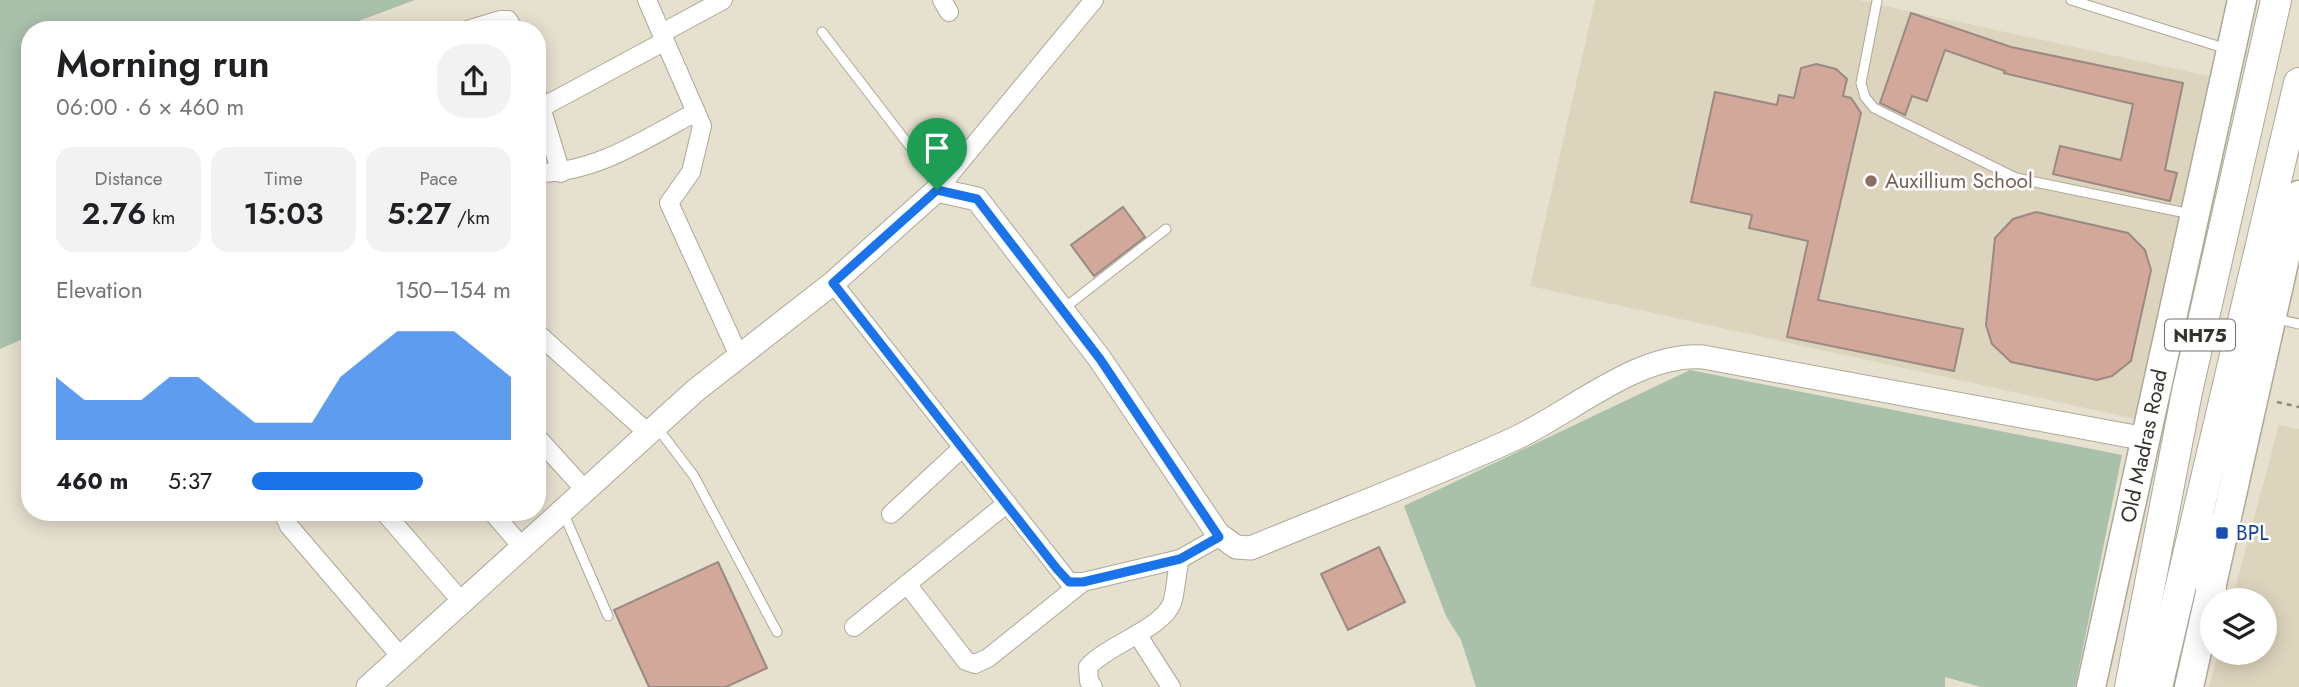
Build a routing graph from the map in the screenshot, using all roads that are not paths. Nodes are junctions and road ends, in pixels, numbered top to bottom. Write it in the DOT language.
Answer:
graph roads {
  1 [pos="647,0"];
  2 [pos="723,0"];
  3 [pos="1094,0"];
  4 [pos="2071,0"];
  5 [pos="2242,0"];
  6 [pos="2276,0"];
  7 [pos="1877,1"];
  8 [pos="822,32"];
  9 [pos="663,37"];
  10 [pos="2231,51"];
  11 [pos="2299,83"];
  12 [pos="546,100"];
  13 [pos="696,112"];
  14 [pos="546,126"];
  15 [pos="546,173"];
  16 [pos="561,173"];
  17 [pos="937,190"];
  18 [pos="2299,195"];
  19 [pos="2195,215"];
  20 [pos="2295,226"];
  21 [pos="1166,229"];
  22 [pos="833,283"];
  23 [pos="1063,309"];
  24 [pos="2271,318"];
  25 [pos="2299,324"];
  26 [pos="546,341"];
  27 [pos="739,356"];
  28 [pos="652,430"];
  29 [pos="2146,439"];
  30 [pos="546,447"];
  31 [pos="962,448"];
  32 [pos="586,490"];
  33 [pos="1006,504"];
  34 [pos="2199,508"];
  35 [pos="562,511"];
  36 [pos="891,514"];
  37 [pos="287,521"];
  38 [pos="391,521"];
  39 [pos="500,521"];
  40 [pos="1219,537"];
  41 [pos="522,547"];
  42 [pos="1180,559"];
  43 [pos="1083,582"];
  44 [pos="907,584"];
  45 [pos="2211,588"];
  46 [pos="2211,588"];
  47 [pos="462,602"];
  48 [pos="608,616"];
  49 [pos="854,627"];
  50 [pos="777,632"];
  51 [pos="1137,634"];
  52 [pos="2200,638"];
  53 [pos="401,657"];
  54 [pos="2146,677"];
  55 [pos="368,687"];
  56 [pos="1093,687"];
  57 [pos="1171,687"];
  58 [pos="2091,687"];
  59 [pos="2189,687"];
  1 -- 9 [label="street"];
  2 -- 9 [label="street"];
  3 -- 17 [label="street"];
  4 -- 10 [label="lane"];
  5 -- 10 [label="main road, Old Madras Road"];
  6 -- 54 [label="highway, Old Madras Road / NH75"];
  7 -- 19 [label="lane"];
  8 -- 17 [label="lane"];
  9 -- 12 [label="street"];
  9 -- 13 [label="street"];
  10 -- 19 [label="main road, Old Madras Road"];
  11 -- 34 [label="highway, NH75"];
  13 -- 16 [label="street"];
  13 -- 27 [label="street"];
  14 -- 16 [label="street"];
  15 -- 16 [label="street"];
  17 -- 22 [label="street"];
  17 -- 23 [label="street"];
  18 -- 20 [label="main road"];
  19 -- 29 [label="main road, Old Madras Road"];
  20 -- 24 [label="main road"];
  21 -- 23 [label="lane"];
  22 -- 27 [label="street"];
  22 -- 31 [label="street"];
  23 -- 40 [label="street"];
  24 -- 25 [label="lane"];
  24 -- 46 [label="main road"];
  26 -- 28 [label="street"];
  27 -- 28 [label="street"];
  28 -- 32 [label="street"];
  28 -- 50 [label="lane"];
  29 -- 40 [label="street"];
  29 -- 58 [label="main road, Old Madras Road"];
  30 -- 32 [label="street"];
  31 -- 33 [label="street"];
  31 -- 36 [label="street"];
  32 -- 35 [label="street"];
  33 -- 43 [label="street"];
  33 -- 44 [label="street"];
  34 -- 45 [label="highway"];
  34 -- 54 [label="highway, NH75"];
  35 -- 41 [label="street"];
  35 -- 48 [label="lane"];
  37 -- 53 [label="street"];
  38 -- 47 [label="street"];
  39 -- 41 [label="street"];
  40 -- 42 [label="street"];
  41 -- 47 [label="street"];
  42 -- 43 [label="street"];
  42 -- 51 [label="street"];
  43 -- 44 [label="street"];
  44 -- 49 [label="street"];
  47 -- 53 [label="street"];
  51 -- 56 [label="street"];
  51 -- 57 [label="street"];
  52 -- 59 [label="main road"];
  53 -- 55 [label="street"];
}
